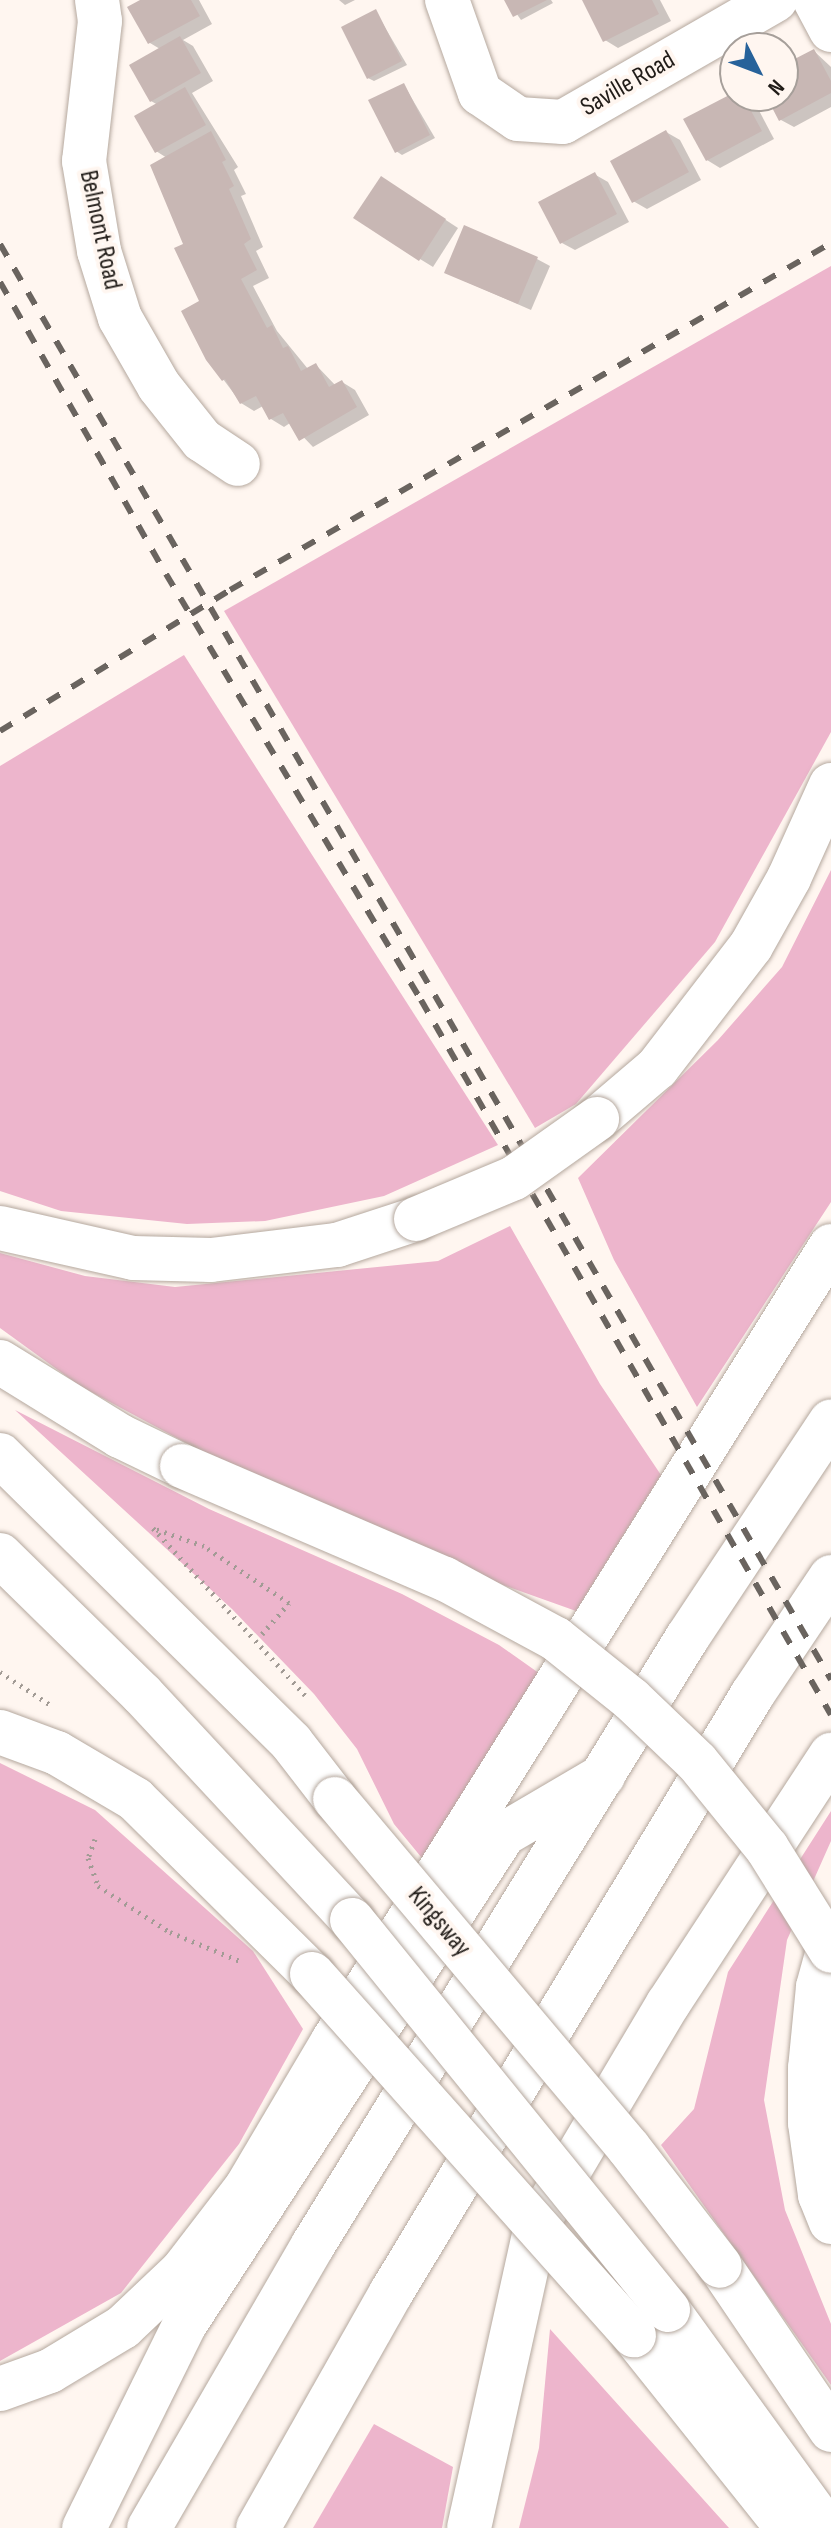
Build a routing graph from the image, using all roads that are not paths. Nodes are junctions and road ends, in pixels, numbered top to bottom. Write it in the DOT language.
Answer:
graph roads {
  1 [pos="97,0"];
  2 [pos="447,0"];
  3 [pos="775,0"];
  4 [pos="815,0"];
  5 [pos="831,30"];
  6 [pos="238,464"];
  7 [pos="831,785"];
  8 [pos="0,1228"];
  9 [pos="831,1246"];
  10 [pos="0,1362"];
  11 [pos="831,1421"];
  12 [pos="0,1455"];
  13 [pos="16,1479"];
  14 [pos="0,1555"];
  15 [pos="831,1577"];
  16 [pos="0,1732"];
  17 [pos="831,1755"];
  18 [pos="603,1776"];
  19 [pos="831,1940"];
  20 [pos="831,1951"];
  21 [pos="831,2222"];
  22 [pos="651,2323"];
  23 [pos="0,2389"];
  24 [pos="831,2430"];
  25 [pos="84,2528"];
  26 [pos="149,2528"];
  27 [pos="258,2528"];
  28 [pos="469,2528"];
  29 [pos="787,2528"];
  30 [pos="826,2528"];
  1 -- 6 [label="main road, Belmont Road"];
  2 -- 3 [label="main road, Saville Road"];
  4 -- 5 [label="main road"];
  7 -- 8 [label="main road, bridge"];
  9 -- 23 [label="main road"];
  10 -- 20 [label="main road, bridge"];
  11 -- 18 [label="main road"];
  12 -- 13 [label="main road, Kingsway"];
  13 -- 24 [label="main road, Kingsway, bridge"];
  14 -- 22 [label="main road, bridge"];
  15 -- 27 [label="main road"];
  16 -- 22 [label="main road, bridge"];
  17 -- 28 [label="main road"];
  18 -- 25 [label="main road"];
  18 -- 26 [label="main road"];
  19 -- 21 [label="main road"];
  22 -- 29 [label="main road"];
  22 -- 30 [label="main road"];
}
